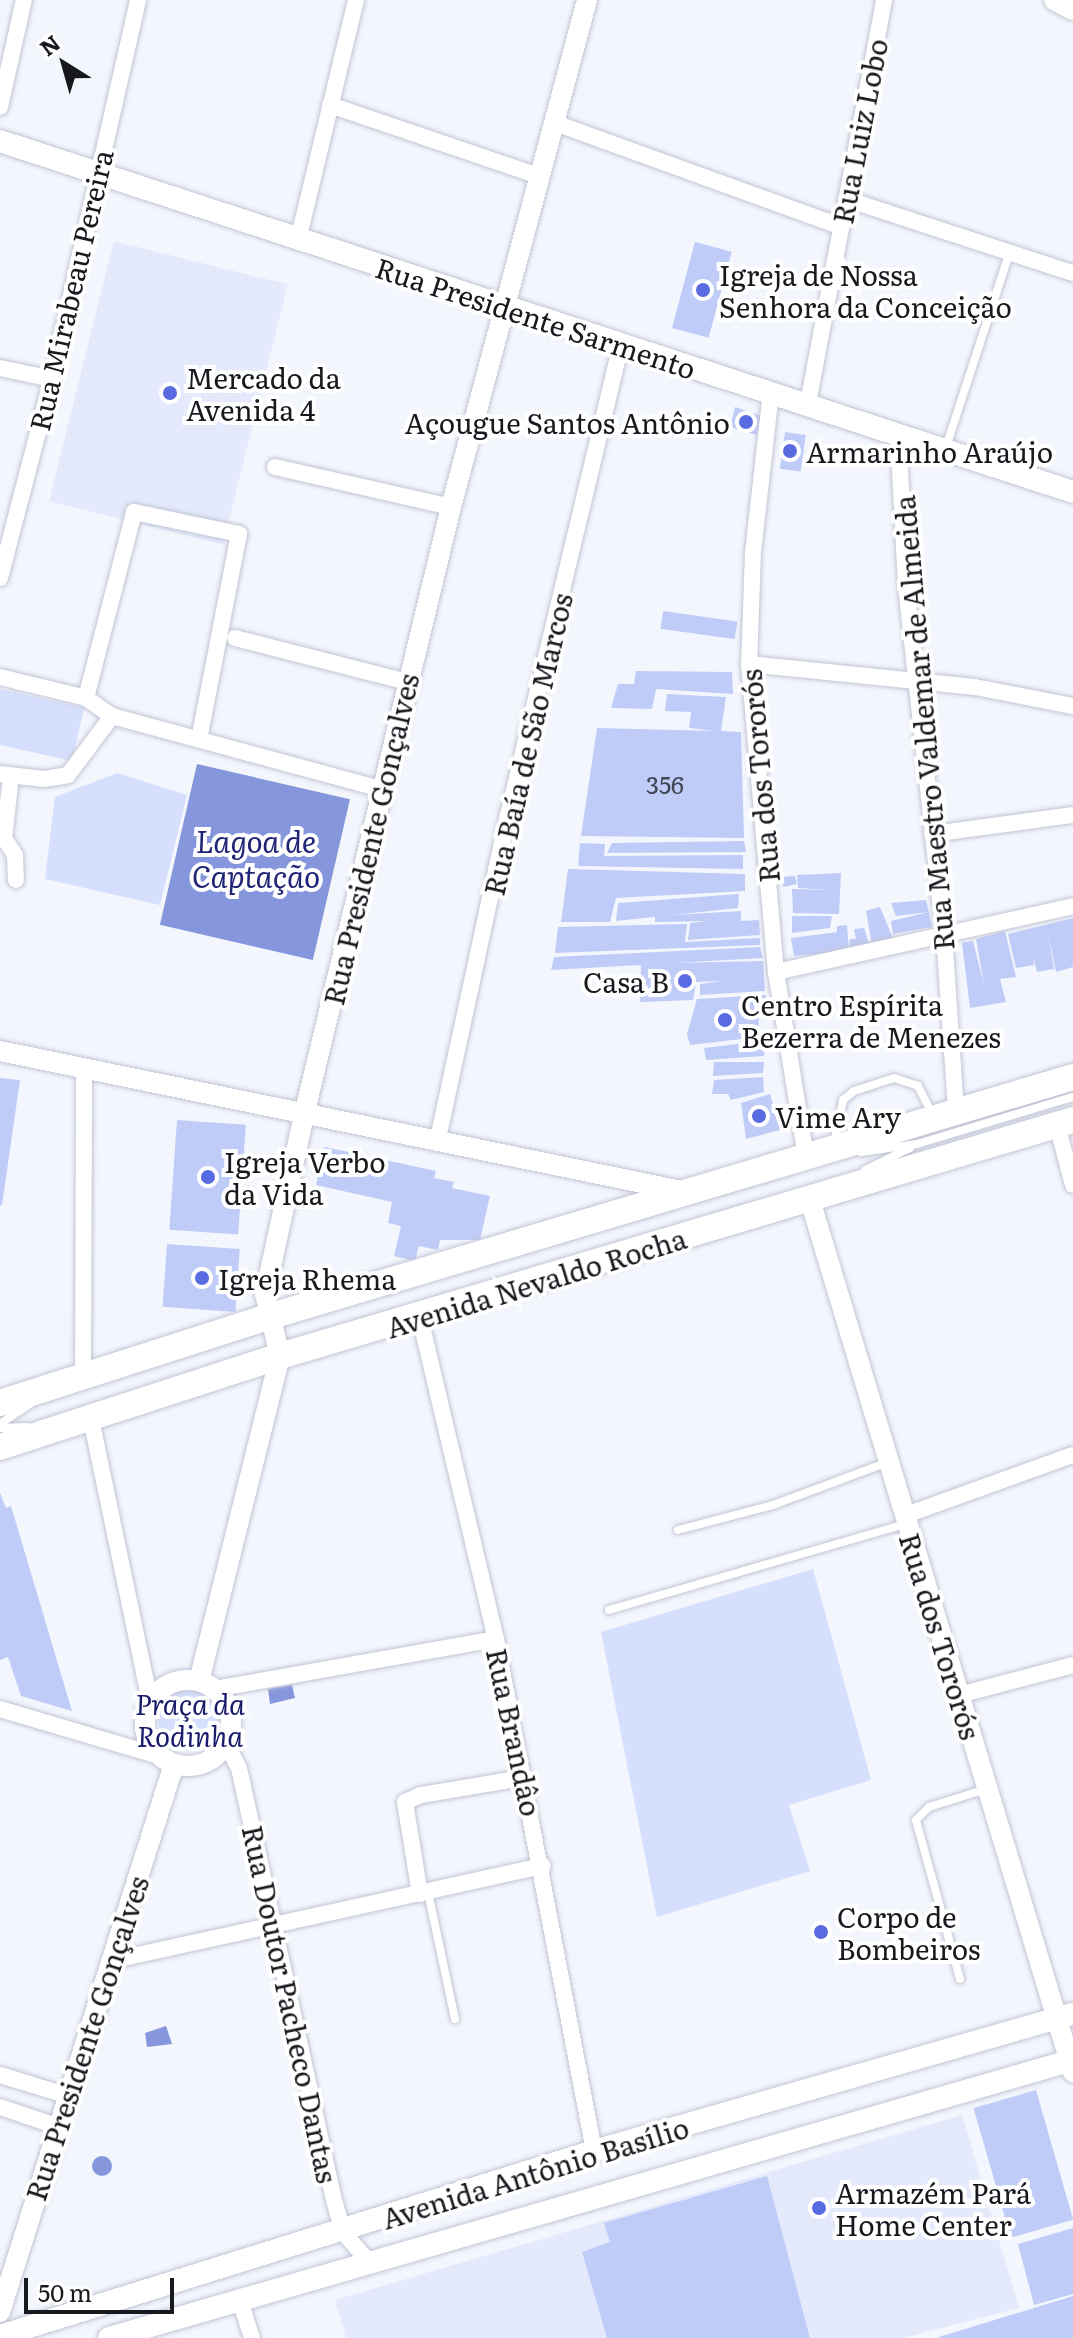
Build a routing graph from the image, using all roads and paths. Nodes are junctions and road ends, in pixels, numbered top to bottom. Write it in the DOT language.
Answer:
graph roads {
  1 [pos="24,0"];
  2 [pos="138,0"];
  3 [pos="356,0"];
  4 [pos="587,0"];
  5 [pos="884,0"];
  6 [pos="1054,0"];
  7 [pos="1073,10"];
  8 [pos="330,105"];
  9 [pos="0,107"];
  10 [pos="555,123"];
  11 [pos="0,141"];
  12 [pos="97,173"];
  13 [pos="539,176"];
  14 [pos="846,199"];
  15 [pos="840,226"];
  16 [pos="298,240"];
  17 [pos="1009,254"];
  18 [pos="1073,273"];
  19 [pos="503,309"];
  20 [pos="621,346"];
  21 [pos="0,368"];
  22 [pos="52,379"];
  23 [pos="771,392"];
  24 [pos="808,403"];
  25 [pos="898,432"];
  26 [pos="946,448"];
  27 [pos="275,467"];
  28 [pos="1073,492"];
  29 [pos="451,507"];
  30 [pos="0,578"];
  31 [pos="235,638"];
  32 [pos="749,664"];
  33 [pos="0,677"];
  34 [pos="916,679"];
  35 [pos="407,682"];
  36 [pos="86,698"];
  37 [pos="1073,706"];
  38 [pos="112,716"];
  39 [pos="199,739"];
  40 [pos="6,775"];
  41 [pos="381,789"];
  42 [pos="1073,815"];
  43 [pos="932,834"];
  44 [pos="16,880"];
  45 [pos="1073,906"];
  46 [pos="944,934"];
  47 [pos="776,972"];
  48 [pos="0,1051"];
  49 [pos="84,1069"];
  50 [pos="1073,1077"];
  51 [pos="1073,1097"];
  52 [pos="945,1114"];
  53 [pos="304,1115"];
  54 [pos="1065,1123"];
  55 [pos="437,1143"];
  56 [pos="917,1144"];
  57 [pos="834,1149"];
  58 [pos="799,1160"];
  59 [pos="1073,1185"];
  60 [pos="691,1193"];
  61 [pos="803,1203"];
  62 [pos="268,1317"];
  63 [pos="420,1318"];
  64 [pos="280,1356"];
  65 [pos="71,1381"];
  66 [pos="0,1403"];
  67 [pos="91,1419"];
  68 [pos="0,1426"];
  69 [pos="66,1427"];
  70 [pos="0,1447"];
  71 [pos="1073,1455"];
  72 [pos="889,1462"];
  73 [pos="907,1519"];
  74 [pos="678,1530"];
  75 [pos="609,1610"];
  76 [pos="496,1639"];
  77 [pos="1073,1665"];
  78 [pos="207,1685"];
  79 [pos="959,1695"];
  80 [pos="150,1702"];
  81 [pos="0,1709"];
  82 [pos="226,1743"];
  83 [pos="167,1760"];
  84 [pos="523,1778"];
  85 [pos="986,1789"];
  86 [pos="543,1866"];
  87 [pos="424,1893"];
  88 [pos="275,1924"];
  89 [pos="110,1961"];
  90 [pos="960,1979"];
  91 [pos="1065,2016"];
  92 [pos="455,2019"];
  93 [pos="1072,2064"];
  94 [pos="0,2075"];
  95 [pos="66,2095"];
  96 [pos="0,2107"];
  97 [pos="56,2126"];
  98 [pos="594,2151"];
  99 [pos="343,2232"];
  100 [pos="367,2260"];
  101 [pos="239,2297"];
  102 [pos="0,2312"];
  103 [pos="0,2336"];
  104 [pos="109,2338"];
  105 [pos="252,2338"];
  1 -- 9 [label="street"];
  2 -- 12 [label="street, Rua Mirabeau Pereira"];
  3 -- 8 [label="street"];
  4 -- 10 [label="street, Rua Presidente Gonçalves"];
  5 -- 14 [label="street, Rua Luiz Lobo"];
  6 -- 7 [label="street"];
  8 -- 13 [label="street"];
  8 -- 16 [label="street"];
  10 -- 13 [label="street, Rua Presidente Gonçalves"];
  10 -- 15 [label="street"];
  11 -- 12 [label="main road, Rua Presidente Sarmento"];
  12 -- 16 [label="main road, Rua Presidente Sarmento"];
  12 -- 22 [label="street, Rua Mirabeau Pereira"];
  13 -- 19 [label="street, Rua Presidente Gonçalves"];
  14 -- 15 [label="street, Rua Luiz Lobo"];
  14 -- 17 [label="street"];
  15 -- 24 [label="street, Rua Luiz Lobo"];
  16 -- 19 [label="main road, Rua Presidente Sarmento"];
  17 -- 18 [label="street"];
  17 -- 26 [label="lane"];
  19 -- 20 [label="main road, Rua Presidente Sarmento"];
  19 -- 29 [label="street, Rua Presidente Gonçalves"];
  20 -- 23 [label="main road, Rua Presidente Sarmento"];
  20 -- 55 [label="street, Rua Baía de São Marcos"];
  21 -- 22 [label="street"];
  22 -- 30 [label="street, Rua Mirabeau Pereira"];
  23 -- 24 [label="main road, Rua Presidente Sarmento"];
  23 -- 32 [label="street, Rua dos Tororós"];
  24 -- 25 [label="main road, Rua Presidente Sarmento"];
  25 -- 26 [label="main road, Rua Presidente Sarmento"];
  25 -- 34 [label="street, Rua Maestro Valdemar de Almeida"];
  26 -- 28 [label="main road, Rua Presidente Sarmento"];
  27 -- 29 [label="street"];
  29 -- 35 [label="street, Rua Presidente Gonçalves"];
  31 -- 35 [label="street"];
  32 -- 34 [label="street"];
  32 -- 47 [label="street, Rua dos Tororós"];
  33 -- 36 [label="street"];
  34 -- 37 [label="street"];
  34 -- 43 [label="street, Rua Maestro Valdemar de Almeida"];
  35 -- 41 [label="street, Rua Presidente Gonçalves"];
  36 -- 38 [label="street"];
  36 -- 39 [label="street"];
  38 -- 39 [label="street"];
  38 -- 40 [label="street"];
  39 -- 41 [label="street"];
  40 -- 44 [label="street"];
  41 -- 53 [label="street, Rua Presidente Gonçalves"];
  42 -- 43 [label="street"];
  43 -- 46 [label="street, Rua Maestro Valdemar de Almeida"];
  45 -- 46 [label="street"];
  46 -- 47 [label="street"];
  46 -- 52 [label="street, Rua Maestro Valdemar de Almeida"];
  47 -- 58 [label="street, Rua dos Tororós"];
  48 -- 49 [label="street"];
  49 -- 53 [label="street"];
  49 -- 65 [label="street"];
  50 -- 52 [label="highway, Avenida Nevaldo Rocha"];
  51 -- 56 [label="lane"];
  52 -- 57 [label="highway, Avenida Nevaldo Rocha"];
  52 -- 57 [label="lane"];
  53 -- 55 [label="street"];
  53 -- 62 [label="street, Rua Presidente Gonçalves"];
  54 -- 59 [label="street"];
  54 -- 61 [label="highway, Avenida Nevaldo Rocha"];
  55 -- 60 [label="street"];
  56 -- 58 [label="lane"];
  56 -- 61 [label="lane"];
  57 -- 58 [label="highway, Avenida Nevaldo Rocha"];
  58 -- 60 [label="highway, Avenida Nevaldo Rocha"];
  60 -- 62 [label="highway, Avenida Nevaldo Rocha"];
  61 -- 63 [label="highway, Avenida Nevaldo Rocha"];
  61 -- 72 [label="street, Rua dos Tororós"];
  62 -- 64 [label="street, Rua Presidente Gonçalves"];
  62 -- 65 [label="highway, Avenida Nevaldo Rocha"];
  63 -- 64 [label="highway, Avenida Nevaldo Rocha"];
  63 -- 76 [label="street, Rua Brandâo"];
  64 -- 67 [label="highway, Avenida Nevaldo Rocha"];
  64 -- 78 [label="street"];
  65 -- 66 [label="highway, Avenida Nevaldo Rocha"];
  65 -- 68 [label="lane"];
  67 -- 69 [label="highway, Avenida Nevaldo Rocha"];
  67 -- 80 [label="street"];
  68 -- 69 [label="lane"];
  69 -- 70 [label="highway, Avenida Nevaldo Rocha"];
  71 -- 73 [label="street"];
  72 -- 73 [label="street, Rua dos Tororós"];
  72 -- 74 [label="lane"];
  73 -- 75 [label="lane"];
  73 -- 79 [label="street, Rua dos Tororós"];
  76 -- 78 [label="street"];
  76 -- 84 [label="street, Rua Brandâo"];
  77 -- 79 [label="street"];
  78 -- 80 [label="street"];
  78 -- 82 [label="street"];
  79 -- 85 [label="street, Rua dos Tororós"];
  80 -- 83 [label="street"];
  81 -- 83 [label="street"];
  82 -- 83 [label="street"];
  82 -- 88 [label="street, Rua Doutor Pacheco Dantas"];
  83 -- 89 [label="street, Rua Presidente Gonçalves"];
  84 -- 86 [label="street, Rua Brandâo"];
  84 -- 87 [label="street"];
  85 -- 90 [label="lane"];
  85 -- 91 [label="street, Rua dos Tororós"];
  86 -- 87 [label="street"];
  86 -- 98 [label="street, Rua Brandâo"];
  87 -- 88 [label="street"];
  87 -- 92 [label="lane"];
  88 -- 89 [label="street"];
  88 -- 99 [label="street, Rua Doutor Pacheco Dantas"];
  89 -- 95 [label="street, Rua Presidente Gonçalves"];
  91 -- 93 [label="street, Rua dos Tororós"];
  91 -- 98 [label="main road, Avenida Antônio Basílio"];
  93 -- 100 [label="main road, Avenida Antônio Basílio"];
  94 -- 95 [label="street"];
  95 -- 97 [label="street, Rua Presidente Gonçalves"];
  96 -- 97 [label="street"];
  97 -- 102 [label="street, Rua Presidente Gonçalves"];
  98 -- 99 [label="main road, Avenida Antônio Basílio"];
  99 -- 100 [label="street, Rua Doutor Pacheco Dantas"];
  99 -- 103 [label="main road, Avenida Antônio Basílio"];
  100 -- 101 [label="main road, Avenida Antônio Basílio"];
  101 -- 104 [label="main road, Avenida Antônio Basílio"];
  101 -- 105 [label="street"];
}
